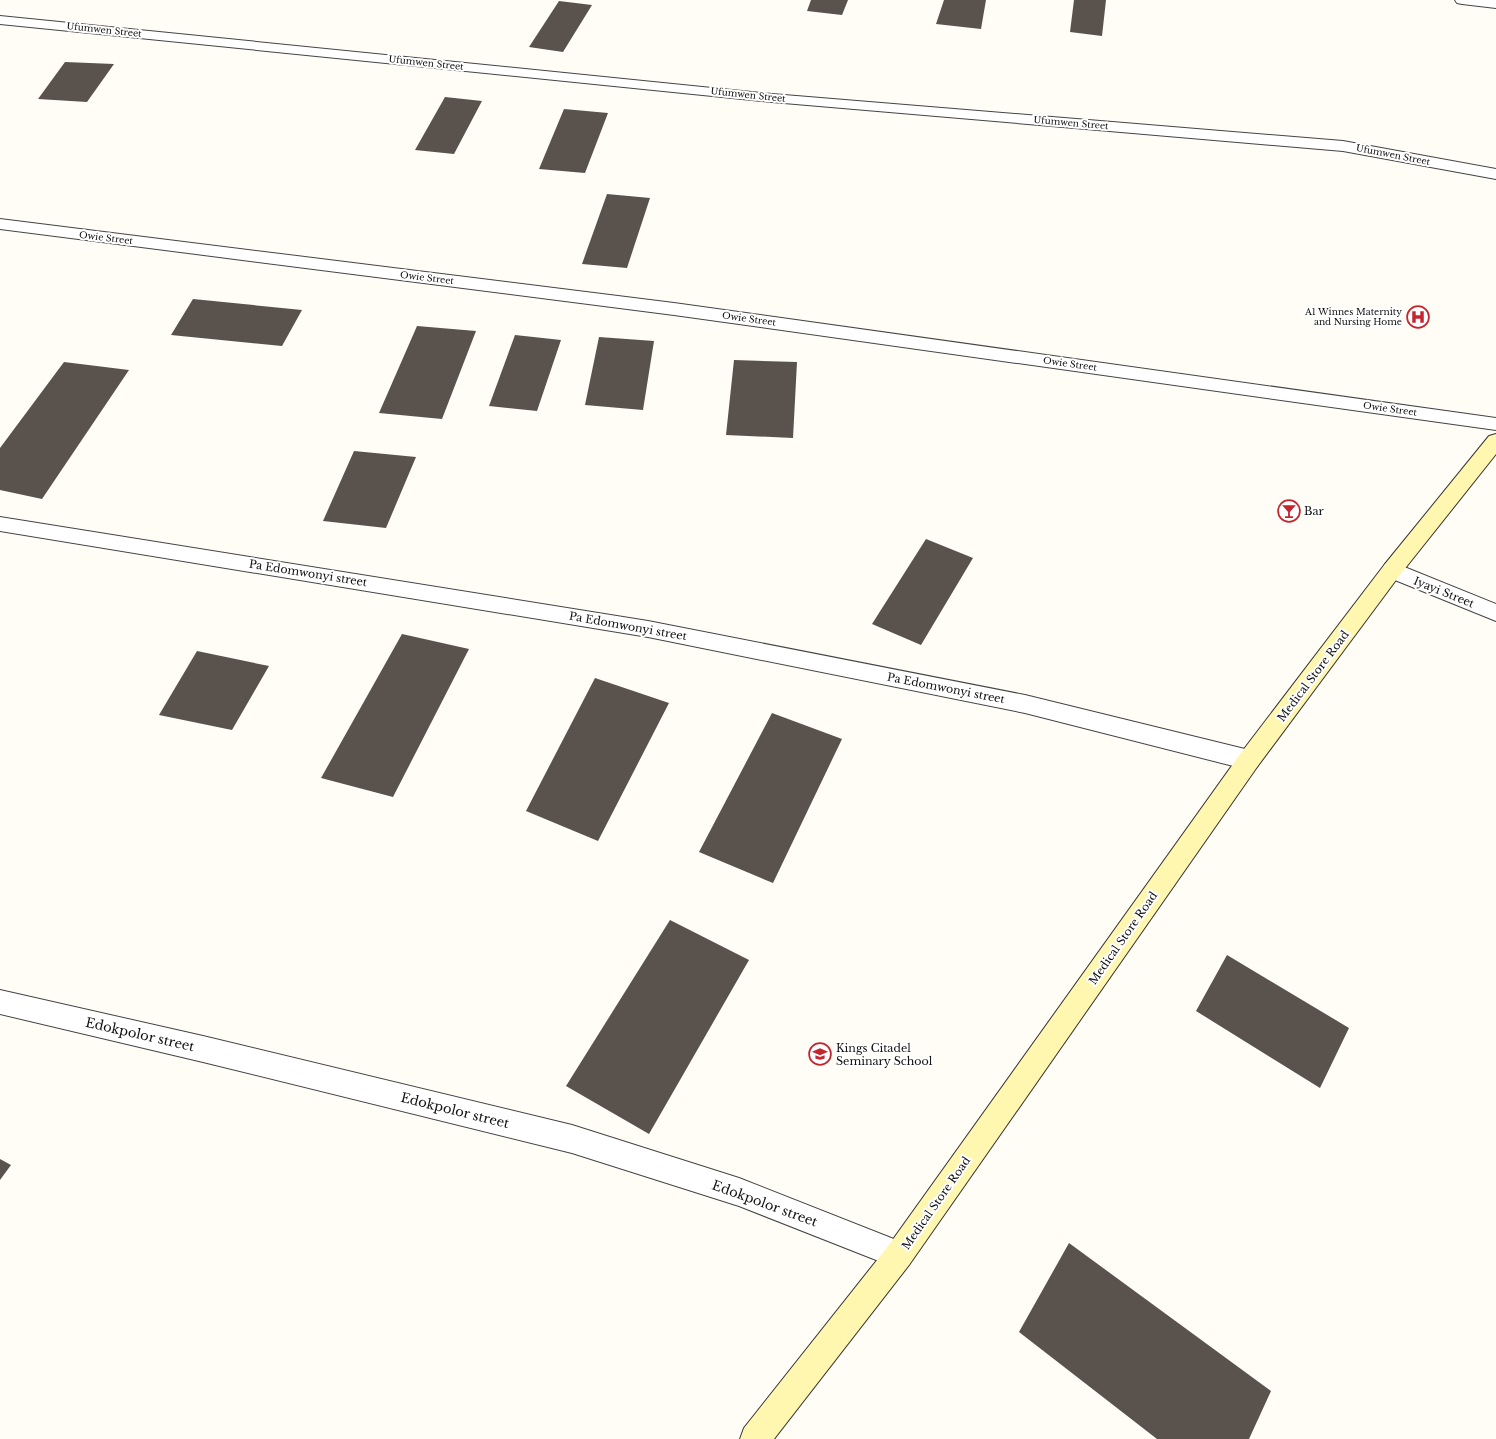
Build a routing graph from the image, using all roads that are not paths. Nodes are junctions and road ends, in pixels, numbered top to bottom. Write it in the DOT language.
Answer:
graph roads {
  1 [pos="1462,0"];
  2 [pos="1496,4"];
  3 [pos="0,20"];
  4 [pos="1496,174"];
  5 [pos="0,224"];
  6 [pos="1496,424"];
  7 [pos="1496,442"];
  8 [pos="0,524"];
  9 [pos="1392,570"];
  10 [pos="1496,613"];
  11 [pos="1249,760"];
  12 [pos="0,1002"];
  13 [pos="898,1255"];
  14 [pos="755,1439"];
  1 -- 2 [label="street"];
  3 -- 4 [label="street, Ufumwen Street"];
  5 -- 6 [label="street, Owie Street"];
  7 -- 9 [label="street, Medical Store Road"];
  8 -- 11 [label="street, Pa Edomwonyi street"];
  9 -- 10 [label="street, Iyayi Street"];
  9 -- 11 [label="street, Medical Store Road"];
  11 -- 13 [label="street, Medical Store Road"];
  12 -- 13 [label="street, Edokpolor street"];
  13 -- 14 [label="street, Medical Store Road"];
}
